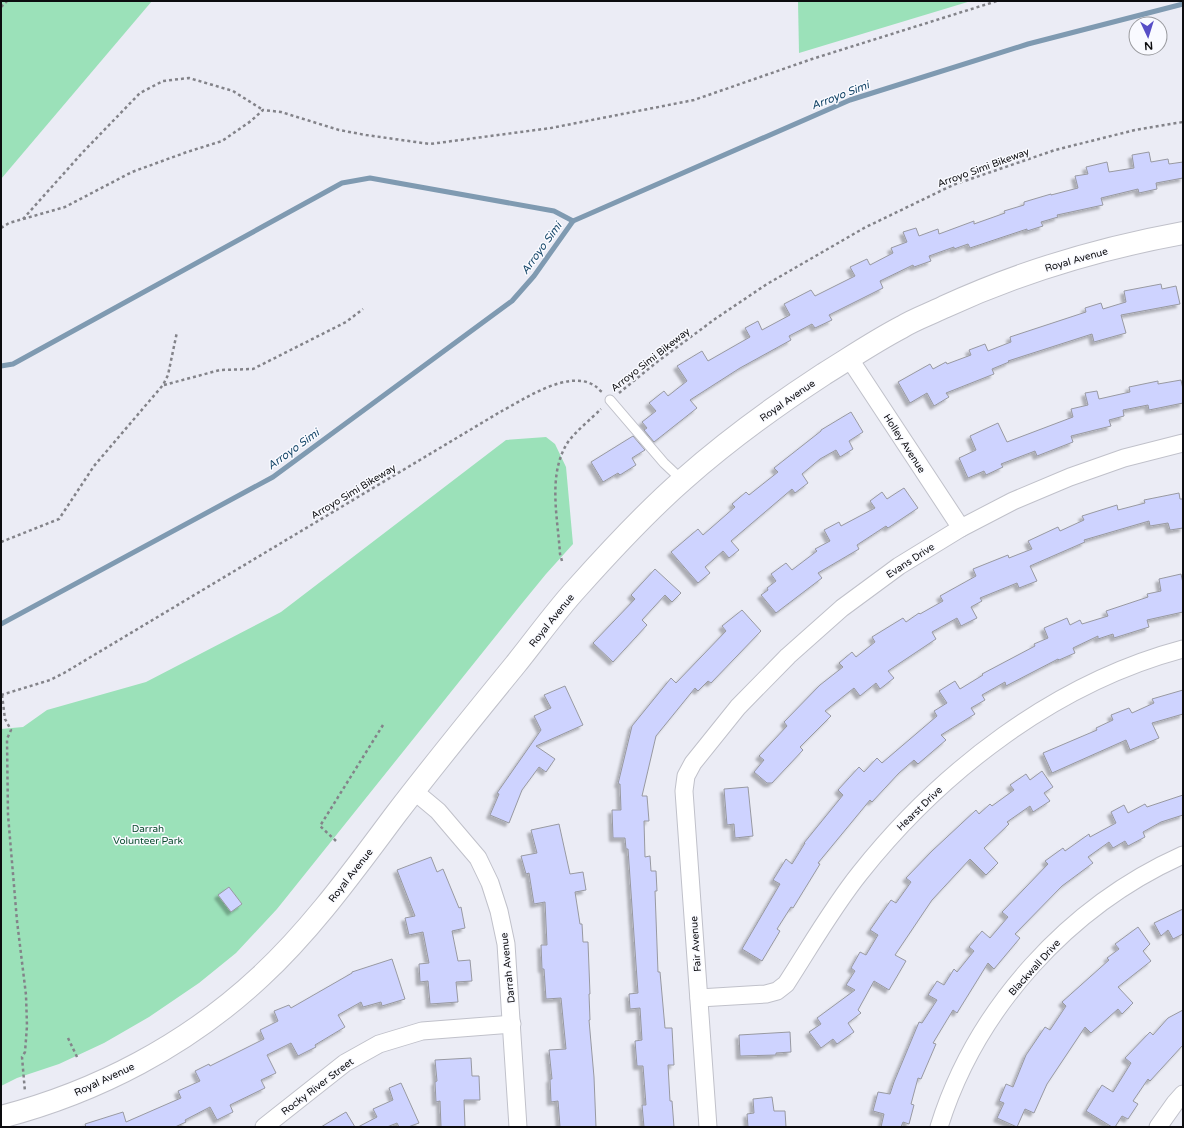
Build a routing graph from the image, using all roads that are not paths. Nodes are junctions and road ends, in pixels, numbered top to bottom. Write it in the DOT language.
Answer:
graph roads {
  1 [pos="1183,233"];
  2 [pos="849,358"];
  3 [pos="610,400"];
  4 [pos="1183,443"];
  5 [pos="682,480"];
  6 [pos="960,528"];
  7 [pos="1183,649"];
  8 [pos="693,763"];
  9 [pos="414,791"];
  10 [pos="1183,855"];
  11 [pos="699,998"];
  12 [pos="512,1024"];
  13 [pos="1183,1094"];
  14 [pos="1,1117"];
  15 [pos="264,1127"];
  16 [pos="518,1127"];
  17 [pos="708,1127"];
  18 [pos="939,1127"];
  19 [pos="1158,1127"];
  1 -- 2 [label="main road, Royal Avenue"];
  2 -- 5 [label="main road, Royal Avenue"];
  2 -- 6 [label="street, Holley Avenue"];
  3 -- 5 [label="lane"];
  4 -- 6 [label="street, Evans Drive"];
  5 -- 9 [label="main road, Royal Avenue"];
  6 -- 8 [label="street, Evans Drive"];
  7 -- 11 [label="street, Hearst Drive"];
  8 -- 11 [label="street, Fair Avenue"];
  9 -- 12 [label="street, Darrah Avenue"];
  9 -- 14 [label="main road, Royal Avenue"];
  10 -- 18 [label="street, Blackwall Drive"];
  11 -- 17 [label="street, Fair Avenue"];
  12 -- 15 [label="street, Rocky River Street"];
  12 -- 16 [label="street, Darrah Avenue"];
  13 -- 19 [label="street"];
}
